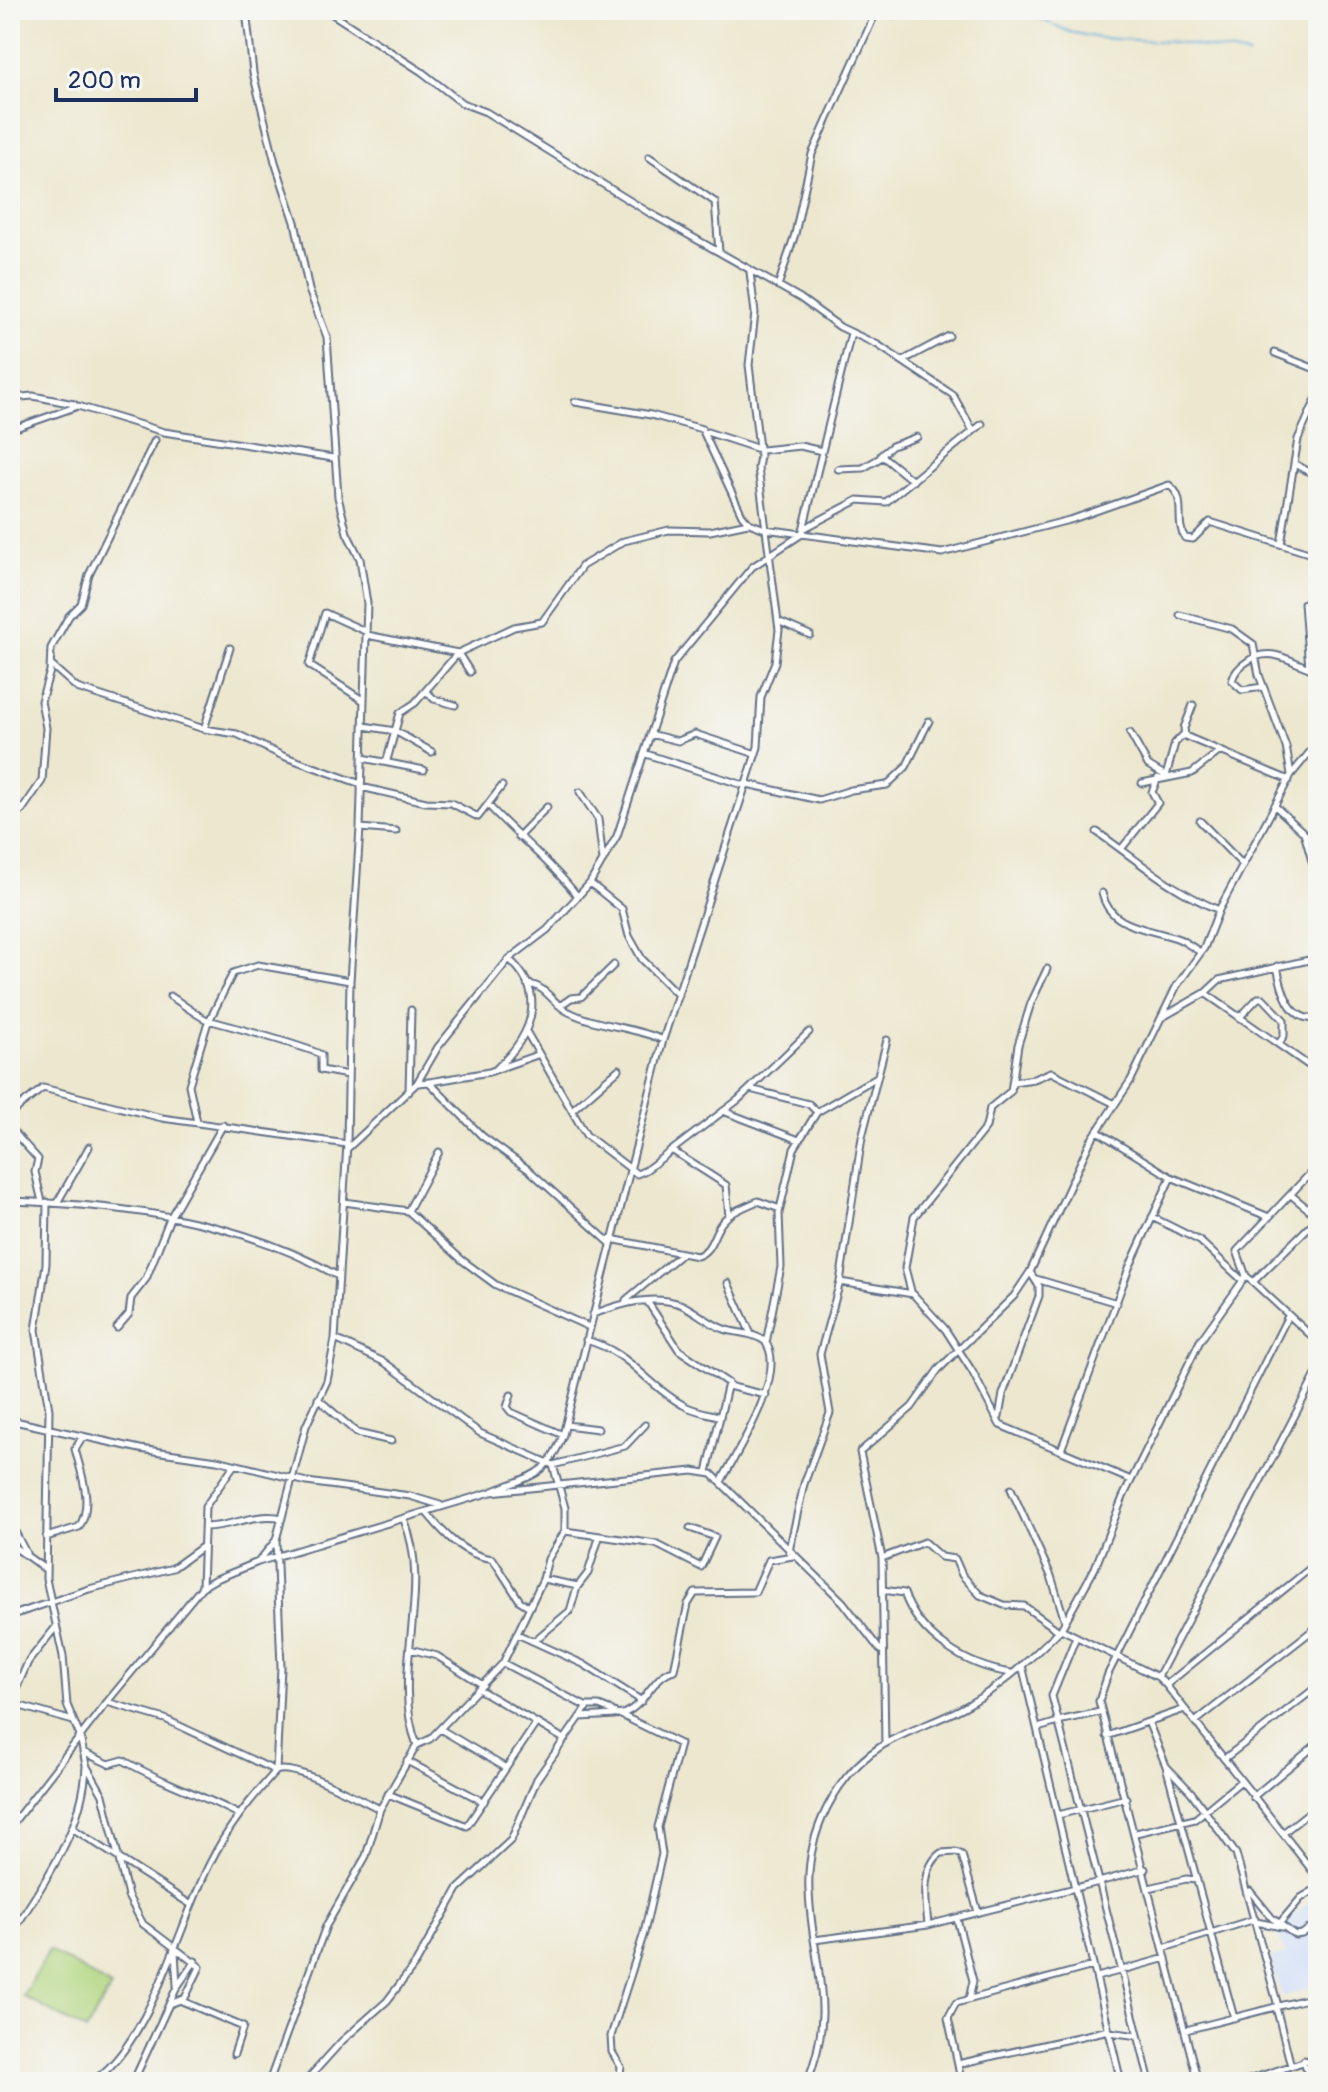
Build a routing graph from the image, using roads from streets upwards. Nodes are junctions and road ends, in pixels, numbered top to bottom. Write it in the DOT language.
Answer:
graph roads {
  1 [pos="246,10"];
  2 [pos="326,10"];
  3 [pos="877,10"];
  4 [pos="649,157"];
  5 [pos="719,253"];
  6 [pos="750,272"];
  7 [pos="778,286"];
  8 [pos="851,333"];
  9 [pos="949,336"];
  10 [pos="1275,353"];
  11 [pos="901,361"];
  12 [pos="1318,370"];
  13 [pos="1318,395"];
  14 [pos="10,398"];
  15 [pos="575,402"];
  16 [pos="78,406"];
  17 [pos="982,424"];
  18 [pos="10,430"];
  19 [pos="705,431"];
  20 [pos="973,431"];
  21 [pos="917,437"];
  22 [pos="155,440"];
  23 [pos="759,448"];
  24 [pos="822,451"];
  25 [pos="882,457"];
  26 [pos="333,458"];
  27 [pos="1295,464"];
  28 [pos="838,469"];
  29 [pos="1318,477"];
  30 [pos="913,481"];
  31 [pos="749,523"];
  32 [pos="765,529"];
  33 [pos="802,532"];
  34 [pos="1318,543"];
  35 [pos="1281,544"];
  36 [pos="1316,555"];
  37 [pos="770,556"];
  38 [pos="1304,603"];
  39 [pos="1180,615"];
  40 [pos="778,621"];
  41 [pos="367,633"];
  42 [pos="810,635"];
  43 [pos="230,648"];
  44 [pos="458,653"];
  45 [pos="1258,655"];
  46 [pos="51,665"];
  47 [pos="1309,668"];
  48 [pos="470,672"];
  49 [pos="1318,674"];
  50 [pos="1263,687"];
  51 [pos="426,691"];
  52 [pos="364,701"];
  53 [pos="455,705"];
  54 [pos="1193,705"];
  55 [pos="929,721"];
  56 [pos="364,726"];
  57 [pos="204,729"];
  58 [pos="395,731"];
  59 [pos="1130,733"];
  60 [pos="650,734"];
  61 [pos="1184,734"];
  62 [pos="1318,742"];
  63 [pos="1221,750"];
  64 [pos="432,752"];
  65 [pos="646,754"];
  66 [pos="756,754"];
  67 [pos="363,758"];
  68 [pos="387,760"];
  69 [pos="424,770"];
  70 [pos="1166,776"];
  71 [pos="1290,777"];
  72 [pos="1158,778"];
  73 [pos="1142,783"];
  74 [pos="361,785"];
  75 [pos="747,785"];
  76 [pos="502,786"];
  77 [pos="580,792"];
  78 [pos="488,805"];
  79 [pos="1275,806"];
  80 [pos="547,807"];
  81 [pos="10,819"];
  82 [pos="1200,821"];
  83 [pos="360,828"];
  84 [pos="396,831"];
  85 [pos="1097,832"];
  86 [pos="1304,833"];
  87 [pos="518,837"];
  88 [pos="1317,844"];
  89 [pos="1122,848"];
  90 [pos="603,862"];
  91 [pos="1243,865"];
  92 [pos="1318,882"];
  93 [pos="590,883"];
  94 [pos="1102,893"];
  95 [pos="578,897"];
  96 [pos="1219,910"];
  97 [pos="1201,952"];
  98 [pos="1318,958"];
  99 [pos="509,959"];
  100 [pos="614,965"];
  101 [pos="1277,966"];
  102 [pos="1047,969"];
  103 [pos="350,981"];
  104 [pos="527,984"];
  105 [pos="1205,993"];
  106 [pos="678,995"];
  107 [pos="170,996"];
  108 [pos="561,1005"];
  109 [pos="411,1010"];
  110 [pos="1239,1018"];
  111 [pos="1318,1018"];
  112 [pos="1160,1019"];
  113 [pos="210,1020"];
  114 [pos="809,1032"];
  115 [pos="527,1033"];
  116 [pos="663,1040"];
  117 [pos="887,1040"];
  118 [pos="1279,1043"];
  119 [pos="537,1055"];
  120 [pos="619,1069"];
  121 [pos="495,1070"];
  122 [pos="1318,1072"];
  123 [pos="348,1075"];
  124 [pos="878,1077"];
  125 [pos="429,1082"];
  126 [pos="1013,1082"];
  127 [pos="417,1083"];
  128 [pos="750,1089"];
  129 [pos="409,1092"];
  130 [pos="1113,1103"];
  131 [pos="572,1110"];
  132 [pos="723,1111"];
  133 [pos="817,1112"];
  134 [pos="10,1114"];
  135 [pos="197,1122"];
  136 [pos="223,1125"];
  137 [pos="10,1128"];
  138 [pos="1097,1131"];
  139 [pos="799,1140"];
  140 [pos="347,1146"];
  141 [pos="89,1147"];
  142 [pos="673,1151"];
  143 [pos="439,1152"];
  144 [pos="628,1168"];
  145 [pos="1317,1168"];
  146 [pos="1171,1177"];
  147 [pos="1291,1195"];
  148 [pos="10,1201"];
  149 [pos="44,1202"];
  150 [pos="344,1202"];
  151 [pos="57,1203"];
  152 [pos="780,1209"];
  153 [pos="408,1211"];
  154 [pos="729,1216"];
  155 [pos="1152,1217"];
  156 [pos="1269,1217"];
  157 [pos="170,1218"];
  158 [pos="1318,1218"];
  159 [pos="611,1241"];
  160 [pos="680,1255"];
  161 [pos="1030,1272"];
  162 [pos="338,1276"];
  163 [pos="1035,1278"];
  164 [pos="1244,1279"];
  165 [pos="840,1282"];
  166 [pos="1253,1282"];
  167 [pos="728,1283"];
  168 [pos="913,1294"];
  169 [pos="625,1301"];
  170 [pos="647,1301"];
  171 [pos="1117,1303"];
  172 [pos="592,1314"];
  173 [pos="1288,1316"];
  174 [pos="589,1327"];
  175 [pos="117,1328"];
  176 [pos="751,1334"];
  177 [pos="335,1339"];
  178 [pos="586,1340"];
  179 [pos="1318,1342"];
  180 [pos="766,1343"];
  181 [pos="959,1352"];
  182 [pos="1318,1371"];
  183 [pos="728,1386"];
  184 [pos="511,1395"];
  185 [pos="766,1395"];
  186 [pos="318,1399"];
  187 [pos="718,1416"];
  188 [pos="10,1420"];
  189 [pos="566,1425"];
  190 [pos="645,1425"];
  191 [pos="1000,1425"];
  192 [pos="49,1429"];
  193 [pos="598,1429"];
  194 [pos="563,1435"];
  195 [pos="83,1436"];
  196 [pos="391,1441"];
  197 [pos="1061,1450"];
  198 [pos="552,1464"];
  199 [pos="234,1465"];
  200 [pos="707,1472"];
  201 [pos="293,1479"];
  202 [pos="722,1480"];
  203 [pos="1131,1480"];
  204 [pos="559,1486"];
  205 [pos="1011,1489"];
  206 [pos="491,1492"];
  207 [pos="441,1505"];
  208 [pos="426,1512"];
  209 [pos="282,1518"];
  210 [pos="404,1520"];
  211 [pos="10,1522"];
  212 [pos="205,1527"];
  213 [pos="690,1528"];
  214 [pos="565,1531"];
  215 [pos="46,1537"];
  216 [pos="599,1538"];
  217 [pos="276,1540"];
  218 [pos="10,1544"];
  219 [pos="202,1547"];
  220 [pos="26,1554"];
  221 [pos="792,1554"];
  222 [pos="277,1558"];
  223 [pos="882,1558"];
  224 [pos="258,1562"];
  225 [pos="1318,1562"];
  226 [pos="46,1570"];
  227 [pos="543,1579"];
  228 [pos="202,1587"];
  229 [pos="577,1587"];
  230 [pos="883,1590"];
  231 [pos="49,1603"];
  232 [pos="528,1606"];
  233 [pos="10,1616"];
  234 [pos="1065,1621"];
  235 [pos="1318,1626"];
  236 [pos="55,1628"];
  237 [pos="1060,1630"];
  238 [pos="517,1634"];
  239 [pos="1076,1637"];
  240 [pos="534,1641"];
  241 [pos="410,1649"];
  242 [pos="881,1651"];
  243 [pos="1117,1657"];
  244 [pos="503,1663"];
  245 [pos="1022,1665"];
  246 [pos="1012,1674"];
  247 [pos="1158,1677"];
  248 [pos="1166,1685"];
  249 [pos="1318,1686"];
  250 [pos="482,1687"];
  251 [pos="642,1701"];
  252 [pos="107,1702"];
  253 [pos="10,1703"];
  254 [pos="587,1707"];
  255 [pos="1185,1709"];
  256 [pos="1100,1712"];
  257 [pos="618,1714"];
  258 [pos="580,1717"];
  259 [pos="74,1722"];
  260 [pos="1058,1722"];
  261 [pos="1195,1722"];
  262 [pos="1149,1724"];
  263 [pos="535,1725"];
  264 [pos="1038,1728"];
  265 [pos="440,1729"];
  266 [pos="80,1736"];
  267 [pos="1107,1736"];
  268 [pos="564,1739"];
  269 [pos="1318,1743"];
  270 [pos="885,1744"];
  271 [pos="417,1745"];
  272 [pos="83,1752"];
  273 [pos="1224,1759"];
  274 [pos="407,1761"];
  275 [pos="86,1765"];
  276 [pos="1166,1766"];
  277 [pos="506,1768"];
  278 [pos="276,1771"];
  279 [pos="1241,1781"];
  280 [pos="388,1794"];
  281 [pos="1253,1797"];
  282 [pos="1126,1798"];
  283 [pos="484,1802"];
  284 [pos="1318,1805"];
  285 [pos="380,1809"];
  286 [pos="1081,1810"];
  287 [pos="1205,1811"];
  288 [pos="238,1814"];
  289 [pos="1058,1815"];
  290 [pos="1181,1821"];
  291 [pos="10,1827"];
  292 [pos="72,1828"];
  293 [pos="1136,1833"];
  294 [pos="1283,1833"];
  295 [pos="120,1859"];
  296 [pos="1318,1864"];
  297 [pos="1145,1869"];
  298 [pos="1311,1869"];
  299 [pos="1318,1878"];
  300 [pos="1197,1880"];
  301 [pos="1099,1882"];
  302 [pos="1075,1887"];
  303 [pos="1149,1888"];
  304 [pos="1318,1888"];
  305 [pos="1249,1890"];
  306 [pos="190,1904"];
  307 [pos="978,1913"];
  308 [pos="957,1919"];
  309 [pos="1256,1920"];
  310 [pos="1318,1922"];
  311 [pos="928,1925"];
  312 [pos="1281,1925"];
  313 [pos="1211,1932"];
  314 [pos="10,1936"];
  315 [pos="814,1940"];
  316 [pos="176,1948"];
  317 [pos="1164,1948"];
  318 [pos="1166,1958"];
  319 [pos="195,1961"];
  320 [pos="1093,1966"];
  321 [pos="1122,1969"];
  322 [pos="1097,1977"];
  323 [pos="973,1981"];
  324 [pos="177,1987"];
  325 [pos="986,1995"];
  326 [pos="1318,1996"];
  327 [pos="968,2000"];
  328 [pos="181,2001"];
  329 [pos="170,2004"];
  330 [pos="1277,2006"];
  331 [pos="1234,2018"];
  332 [pos="1186,2030"];
  333 [pos="1109,2031"];
  334 [pos="1138,2036"];
  335 [pos="234,2054"];
  336 [pos="1318,2057"];
  337 [pos="1304,2060"];
  338 [pos="958,2064"];
  339 [pos="1291,2066"];
  340 [pos="10,2070"];
  341 [pos="1149,2079"];
  342 [pos="29,2082"];
  343 [pos="91,2082"];
  344 [pos="133,2082"];
  345 [pos="269,2082"];
  346 [pos="305,2082"];
  347 [pos="619,2082"];
  348 [pos="807,2082"];
  349 [pos="961,2082"];
  350 [pos="1121,2082"];
  351 [pos="1136,2082"];
  352 [pos="1198,2082"];
  353 [pos="1242,2082"];
  354 [pos="1310,2082"];
  1 -- 26 [label="street"];
  2 -- 5 [label="street"];
  3 -- 7 [label="street"];
  4 -- 5 [label="street"];
  5 -- 6 [label="street"];
  6 -- 7 [label="street"];
  6 -- 23 [label="street"];
  7 -- 8 [label="street"];
  8 -- 11 [label="street"];
  8 -- 24 [label="street"];
  9 -- 11 [label="street"];
  10 -- 12 [label="street"];
  11 -- 20 [label="street"];
  13 -- 27 [label="street"];
  14 -- 16 [label="street"];
  15 -- 19 [label="street"];
  16 -- 18 [label="street"];
  16 -- 26 [label="street"];
  17 -- 20 [label="street"];
  19 -- 23 [label="street"];
  19 -- 31 [label="street"];
  20 -- 30 [label="street"];
  21 -- 25 [label="street"];
  22 -- 46 [label="street"];
  23 -- 24 [label="street"];
  23 -- 32 [label="street"];
  24 -- 33 [label="street"];
  25 -- 28 [label="street"];
  25 -- 30 [label="street"];
  26 -- 41 [label="street"];
  27 -- 29 [label="street"];
  27 -- 35 [label="street"];
  30 -- 33 [label="street"];
  31 -- 32 [label="street"];
  31 -- 44 [label="street"];
  32 -- 33 [label="street"];
  32 -- 37 [label="street"];
  33 -- 35 [label="street"];
  33 -- 37 [label="street"];
  34 -- 36 [label="street"];
  35 -- 36 [label="street"];
  37 -- 40 [label="street"];
  37 -- 60 [label="street"];
  38 -- 47 [label="street"];
  39 -- 45 [label="street"];
  40 -- 42 [label="street"];
  40 -- 66 [label="street"];
  41 -- 44 [label="street"];
  41 -- 52 [label="street"];
  41 -- 52 [label="street"];
  43 -- 57 [label="street"];
  44 -- 48 [label="street"];
  44 -- 51 [label="street"];
  45 -- 47 [label="street"];
  45 -- 50 [label="street"];
  45 -- 50 [label="street"];
  46 -- 57 [label="street"];
  46 -- 81 [label="street"];
  47 -- 49 [label="street"];
  50 -- 71 [label="street"];
  51 -- 53 [label="street"];
  51 -- 58 [label="street"];
  52 -- 56 [label="street"];
  54 -- 61 [label="street"];
  55 -- 75 [label="street"];
  56 -- 58 [label="street"];
  56 -- 67 [label="street"];
  57 -- 74 [label="street"];
  58 -- 64 [label="street"];
  58 -- 68 [label="street"];
  59 -- 70 [label="street"];
  60 -- 65 [label="street"];
  60 -- 66 [label="street"];
  61 -- 63 [label="street"];
  61 -- 70 [label="street"];
  62 -- 71 [label="street"];
  63 -- 70 [label="street"];
  63 -- 71 [label="street"];
  65 -- 75 [label="street"];
  65 -- 90 [label="street"];
  66 -- 75 [label="street"];
  67 -- 68 [label="street"];
  67 -- 74 [label="street"];
  68 -- 69 [label="street"];
  70 -- 72 [label="street"];
  71 -- 79 [label="street"];
  72 -- 73 [label="street"];
  72 -- 89 [label="street"];
  74 -- 78 [label="street"];
  74 -- 83 [label="street"];
  75 -- 106 [label="street"];
  76 -- 78 [label="street"];
  77 -- 90 [label="street"];
  78 -- 87 [label="street"];
  79 -- 86 [label="street"];
  79 -- 91 [label="street"];
  80 -- 87 [label="street"];
  82 -- 91 [label="street"];
  83 -- 84 [label="street"];
  83 -- 103 [label="street"];
  85 -- 89 [label="street"];
  86 -- 88 [label="street"];
  86 -- 92 [label="street"];
  87 -- 95 [label="street"];
  89 -- 96 [label="street"];
  90 -- 93 [label="street"];
  91 -- 96 [label="street"];
  93 -- 95 [label="street"];
  93 -- 106 [label="street"];
  94 -- 97 [label="street"];
  95 -- 99 [label="street"];
  96 -- 97 [label="street"];
  97 -- 112 [label="street"];
  98 -- 101 [label="street"];
  99 -- 104 [label="street"];
  99 -- 127 [label="street"];
  100 -- 108 [label="street"];
  101 -- 105 [label="street"];
  101 -- 111 [label="street"];
  102 -- 126 [label="street"];
  103 -- 113 [label="street"];
  103 -- 123 [label="street"];
  104 -- 108 [label="street"];
  104 -- 115 [label="street"];
  105 -- 110 [label="street"];
  105 -- 112 [label="street"];
  106 -- 116 [label="street"];
  107 -- 113 [label="street"];
  108 -- 116 [label="street"];
  109 -- 129 [label="street"];
  110 -- 118 [label="street"];
  110 -- 118 [label="street"];
  112 -- 130 [label="street"];
  113 -- 123 [label="street"];
  113 -- 135 [label="street"];
  114 -- 128 [label="street"];
  115 -- 119 [label="street"];
  115 -- 121 [label="street"];
  116 -- 144 [label="street"];
  117 -- 124 [label="street"];
  118 -- 122 [label="street"];
  119 -- 121 [label="street"];
  119 -- 131 [label="street"];
  120 -- 131 [label="street"];
  121 -- 125 [label="street"];
  123 -- 140 [label="street"];
  124 -- 133 [label="street"];
  124 -- 165 [label="street"];
  125 -- 127 [label="street"];
  125 -- 159 [label="street"];
  126 -- 130 [label="street"];
  126 -- 168 [label="street"];
  127 -- 129 [label="street"];
  128 -- 132 [label="street"];
  128 -- 133 [label="street"];
  129 -- 140 [label="street"];
  130 -- 138 [label="street"];
  131 -- 144 [label="street"];
  132 -- 139 [label="street"];
  132 -- 142 [label="street"];
  133 -- 139 [label="street"];
  134 -- 135 [label="street"];
  135 -- 136 [label="street"];
  136 -- 140 [label="street"];
  136 -- 157 [label="street"];
  137 -- 149 [label="street"];
  138 -- 146 [label="street"];
  138 -- 161 [label="street"];
  139 -- 152 [label="street"];
  140 -- 150 [label="street"];
  141 -- 151 [label="street"];
  142 -- 144 [label="street"];
  142 -- 154 [label="street"];
  143 -- 153 [label="street"];
  144 -- 159 [label="street"];
  145 -- 147 [label="street"];
  146 -- 155 [label="street"];
  146 -- 156 [label="street"];
  147 -- 156 [label="street"];
  147 -- 158 [label="street"];
  148 -- 149 [label="street"];
  149 -- 151 [label="street"];
  149 -- 192 [label="street"];
  150 -- 153 [label="street"];
  150 -- 162 [label="street"];
  151 -- 157 [label="street"];
  152 -- 154 [label="street"];
  152 -- 180 [label="street"];
  153 -- 174 [label="street"];
  154 -- 160 [label="street"];
  155 -- 164 [label="street"];
  155 -- 171 [label="street"];
  156 -- 164 [label="street"];
  157 -- 162 [label="street"];
  157 -- 175 [label="street"];
  158 -- 166 [label="street"];
  159 -- 160 [label="street"];
  159 -- 172 [label="street"];
  160 -- 169 [label="street"];
  161 -- 163 [label="street"];
  161 -- 181 [label="street"];
  162 -- 177 [label="street"];
  163 -- 171 [label="street"];
  163 -- 191 [label="street"];
  164 -- 166 [label="street"];
  164 -- 203 [label="street"];
  165 -- 168 [label="street"];
  165 -- 221 [label="street"];
  166 -- 173 [label="street"];
  167 -- 176 [label="street"];
  168 -- 181 [label="street"];
  169 -- 170 [label="street"];
  169 -- 172 [label="street"];
  170 -- 176 [label="street"];
  170 -- 183 [label="street"];
  171 -- 197 [label="street"];
  172 -- 174 [label="street"];
  173 -- 179 [label="street"];
  173 -- 243 [label="street"];
  174 -- 178 [label="street"];
  176 -- 180 [label="street"];
  177 -- 186 [label="street"];
  177 -- 198 [label="street"];
  178 -- 187 [label="street"];
  178 -- 189 [label="street"];
  180 -- 185 [label="street"];
  181 -- 191 [label="street"];
  181 -- 223 [label="street"];
  182 -- 247 [label="street"];
  183 -- 185 [label="street"];
  183 -- 187 [label="street"];
  184 -- 194 [label="street"];
  185 -- 202 [label="street"];
  186 -- 196 [label="street"];
  186 -- 201 [label="street"];
  187 -- 200 [label="street"];
  188 -- 192 [label="street"];
  189 -- 193 [label="street"];
  189 -- 194 [label="street"];
  190 -- 198 [label="street"];
  191 -- 197 [label="street"];
  192 -- 195 [label="street"];
  192 -- 215 [label="street"];
  194 -- 198 [label="street"];
  195 -- 199 [label="street"];
  195 -- 215 [label="street"];
  197 -- 203 [label="street"];
  198 -- 204 [label="street"];
  198 -- 206 [label="street"];
  199 -- 201 [label="street"];
  199 -- 212 [label="street"];
  200 -- 202 [label="street"];
  200 -- 204 [label="street"];
  201 -- 207 [label="street"];
  201 -- 209 [label="street"];
  202 -- 221 [label="street"];
  203 -- 234 [label="street"];
  204 -- 206 [label="street"];
  204 -- 214 [label="street"];
  205 -- 234 [label="street"];
  206 -- 207 [label="street"];
  207 -- 208 [label="street"];
  208 -- 210 [label="street"];
  208 -- 232 [label="street"];
  209 -- 212 [label="street"];
  209 -- 217 [label="street"];
  210 -- 222 [label="street"];
  210 -- 241 [label="street"];
  211 -- 220 [label="street"];
  212 -- 219 [label="street"];
  213 -- 216 [label="street"];
  214 -- 216 [label="street"];
  214 -- 227 [label="street"];
  215 -- 226 [label="street"];
  216 -- 229 [label="street"];
  217 -- 222 [label="street"];
  217 -- 224 [label="street"];
  218 -- 220 [label="street"];
  219 -- 228 [label="street"];
  219 -- 231 [label="street"];
  220 -- 226 [label="street"];
  221 -- 242 [label="street"];
  221 -- 251 [label="street"];
  222 -- 224 [label="street"];
  222 -- 278 [label="street"];
  223 -- 230 [label="street"];
  223 -- 237 [label="street"];
  224 -- 228 [label="street"];
  225 -- 248 [label="street"];
  226 -- 231 [label="street"];
  227 -- 229 [label="street"];
  227 -- 232 [label="street"];
  228 -- 252 [label="street"];
  229 -- 240 [label="street"];
  230 -- 242 [label="street"];
  230 -- 246 [label="street"];
  231 -- 233 [label="street"];
  231 -- 236 [label="street"];
  232 -- 238 [label="street"];
  234 -- 237 [label="street"];
  235 -- 261 [label="street"];
  236 -- 253 [label="street"];
  236 -- 259 [label="street"];
  237 -- 239 [label="street"];
  237 -- 245 [label="street"];
  238 -- 240 [label="street"];
  238 -- 244 [label="street"];
  239 -- 243 [label="street"];
  239 -- 260 [label="street"];
  240 -- 251 [label="street"];
  241 -- 250 [label="street"];
  241 -- 271 [label="street"];
  242 -- 270 [label="street"];
  243 -- 247 [label="street"];
  243 -- 256 [label="street"];
  244 -- 250 [label="street"];
  244 -- 254 [label="street"];
  245 -- 246 [label="street"];
  245 -- 264 [label="street"];
  246 -- 270 [label="street"];
  247 -- 248 [label="street"];
  248 -- 255 [label="street"];
  249 -- 273 [label="street"];
  250 -- 263 [label="street"];
  250 -- 265 [label="street"];
  251 -- 257 [label="street"];
  252 -- 266 [label="street"];
  252 -- 278 [label="street"];
  253 -- 259 [label="street"];
  254 -- 257 [label="street"];
  254 -- 258 [label="street"];
  255 -- 261 [label="street"];
  255 -- 262 [label="street"];
  256 -- 260 [label="street"];
  256 -- 267 [label="street"];
  257 -- 258 [label="street"];
  257 -- 347 [label="street"];
  258 -- 268 [label="street"];
  259 -- 266 [label="street"];
  260 -- 264 [label="street"];
  260 -- 286 [label="street"];
  261 -- 273 [label="street"];
  262 -- 267 [label="street"];
  262 -- 276 [label="street"];
  263 -- 268 [label="street"];
  263 -- 277 [label="street"];
  264 -- 289 [label="street"];
  265 -- 271 [label="street"];
  265 -- 277 [label="street"];
  266 -- 272 [label="street"];
  266 -- 291 [label="street"];
  267 -- 282 [label="street"];
  268 -- 346 [label="street"];
  269 -- 281 [label="street"];
  270 -- 315 [label="street"];
  271 -- 274 [label="street"];
  272 -- 275 [label="street"];
  272 -- 288 [label="street"];
  273 -- 279 [label="street"];
  274 -- 280 [label="street"];
  274 -- 283 [label="street"];
  275 -- 292 [label="street"];
  275 -- 295 [label="street"];
  276 -- 287 [label="street"];
  276 -- 290 [label="street"];
  277 -- 283 [label="street"];
  278 -- 285 [label="street"];
  278 -- 288 [label="street"];
  279 -- 281 [label="street"];
  279 -- 287 [label="street"];
  280 -- 283 [label="street"];
  280 -- 285 [label="street"];
  281 -- 294 [label="street"];
  282 -- 286 [label="street"];
  282 -- 293 [label="street"];
  284 -- 294 [label="street"];
  285 -- 345 [label="street"];
  286 -- 289 [label="street"];
  286 -- 301 [label="street"];
  287 -- 290 [label="street"];
  287 -- 305 [label="street"];
  288 -- 306 [label="street"];
  289 -- 302 [label="street"];
  290 -- 293 [label="street"];
  290 -- 300 [label="street"];
  292 -- 295 [label="street"];
  292 -- 314 [label="street"];
  293 -- 297 [label="street"];
  294 -- 298 [label="street"];
  295 -- 306 [label="street"];
  295 -- 316 [label="street"];
  296 -- 298 [label="street"];
  297 -- 301 [label="street"];
  297 -- 303 [label="street"];
  298 -- 299 [label="street"];
  300 -- 303 [label="street"];
  300 -- 313 [label="street"];
  301 -- 302 [label="street"];
  301 -- 321 [label="street"];
  302 -- 307 [label="street"];
  302 -- 320 [label="street"];
  303 -- 317 [label="street"];
  304 -- 312 [label="street"];
  305 -- 309 [label="street"];
  305 -- 312 [label="street"];
  306 -- 316 [label="street"];
  307 -- 308 [label="street"];
  307 -- 311 [label="street"];
  308 -- 311 [label="street"];
  308 -- 323 [label="street"];
  309 -- 312 [label="street"];
  309 -- 313 [label="street"];
  309 -- 330 [label="street"];
  310 -- 312 [label="street"];
  311 -- 315 [label="street"];
  313 -- 317 [label="street"];
  313 -- 331 [label="street"];
  315 -- 348 [label="street"];
  316 -- 319 [label="street"];
  316 -- 324 [label="street"];
  316 -- 343 [label="street"];
  317 -- 318 [label="street"];
  318 -- 321 [label="street"];
  318 -- 332 [label="street"];
  319 -- 324 [label="street"];
  319 -- 328 [label="street"];
  320 -- 322 [label="street"];
  320 -- 325 [label="street"];
  321 -- 322 [label="street"];
  321 -- 334 [label="street"];
  322 -- 333 [label="street"];
  323 -- 325 [label="street"];
  323 -- 327 [label="street"];
  324 -- 329 [label="street"];
  325 -- 327 [label="street"];
  326 -- 330 [label="street"];
  327 -- 338 [label="street"];
  328 -- 329 [label="street"];
  328 -- 335 [label="street"];
  329 -- 344 [label="street"];
  330 -- 331 [label="street"];
  330 -- 339 [label="street"];
  331 -- 332 [label="street"];
  332 -- 352 [label="street"];
  333 -- 334 [label="street"];
  333 -- 338 [label="street"];
  333 -- 350 [label="street"];
  334 -- 341 [label="street"];
  336 -- 337 [label="street"];
  337 -- 339 [label="street"];
  337 -- 354 [label="street"];
  338 -- 349 [label="street"];
  339 -- 353 [label="street"];
  340 -- 342 [label="street"];
  341 -- 351 [label="street"];
}
